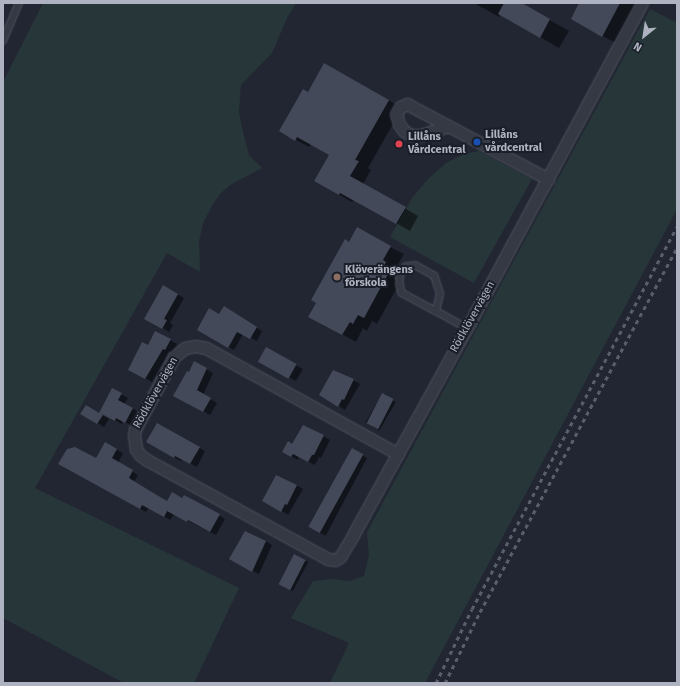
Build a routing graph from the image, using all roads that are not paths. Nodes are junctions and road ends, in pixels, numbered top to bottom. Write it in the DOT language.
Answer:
graph roads {
  1 [pos="19,3"];
  2 [pos="642,3"];
  3 [pos="3,41"];
  4 [pos="448,126"];
  5 [pos="548,179"];
  6 [pos="436,312"];
  7 [pos="467,328"];
  8 [pos="398,454"];
  1 -- 3 [label="lane"];
  2 -- 5 [label="street, Rödklövervägen"];
  4 -- 5 [label="street"];
  5 -- 7 [label="street, Rödklövervägen"];
  6 -- 6 [label="lane"];
  6 -- 7 [label="lane"];
  7 -- 8 [label="street, Rödklövervägen"];
  8 -- 8 [label="street, Rödklövervägen"];
}
